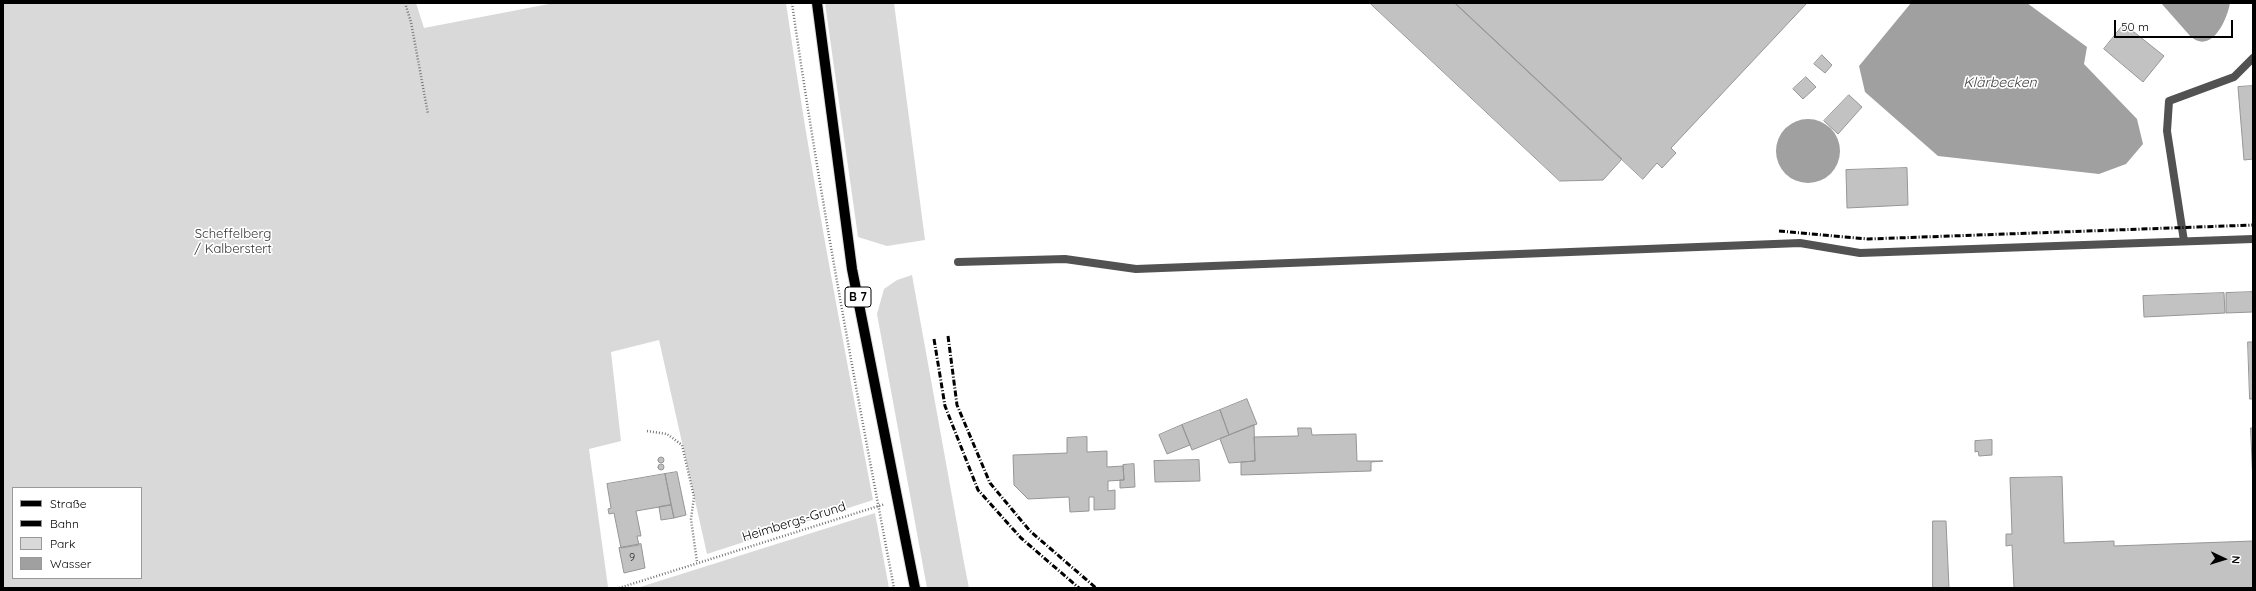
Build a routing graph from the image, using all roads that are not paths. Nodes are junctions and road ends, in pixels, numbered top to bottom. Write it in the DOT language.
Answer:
graph roads {
  1 [pos="817,3"];
  2 [pos="2253,58"];
  3 [pos="2253,239"];
  4 [pos="2184,241"];
  5 [pos="958,262"];
  6 [pos="915,588"];
  1 -- 6 [label="main road, B 7"];
  2 -- 4 [label="lane"];
  3 -- 4 [label="lane"];
  4 -- 5 [label="lane"];
}
